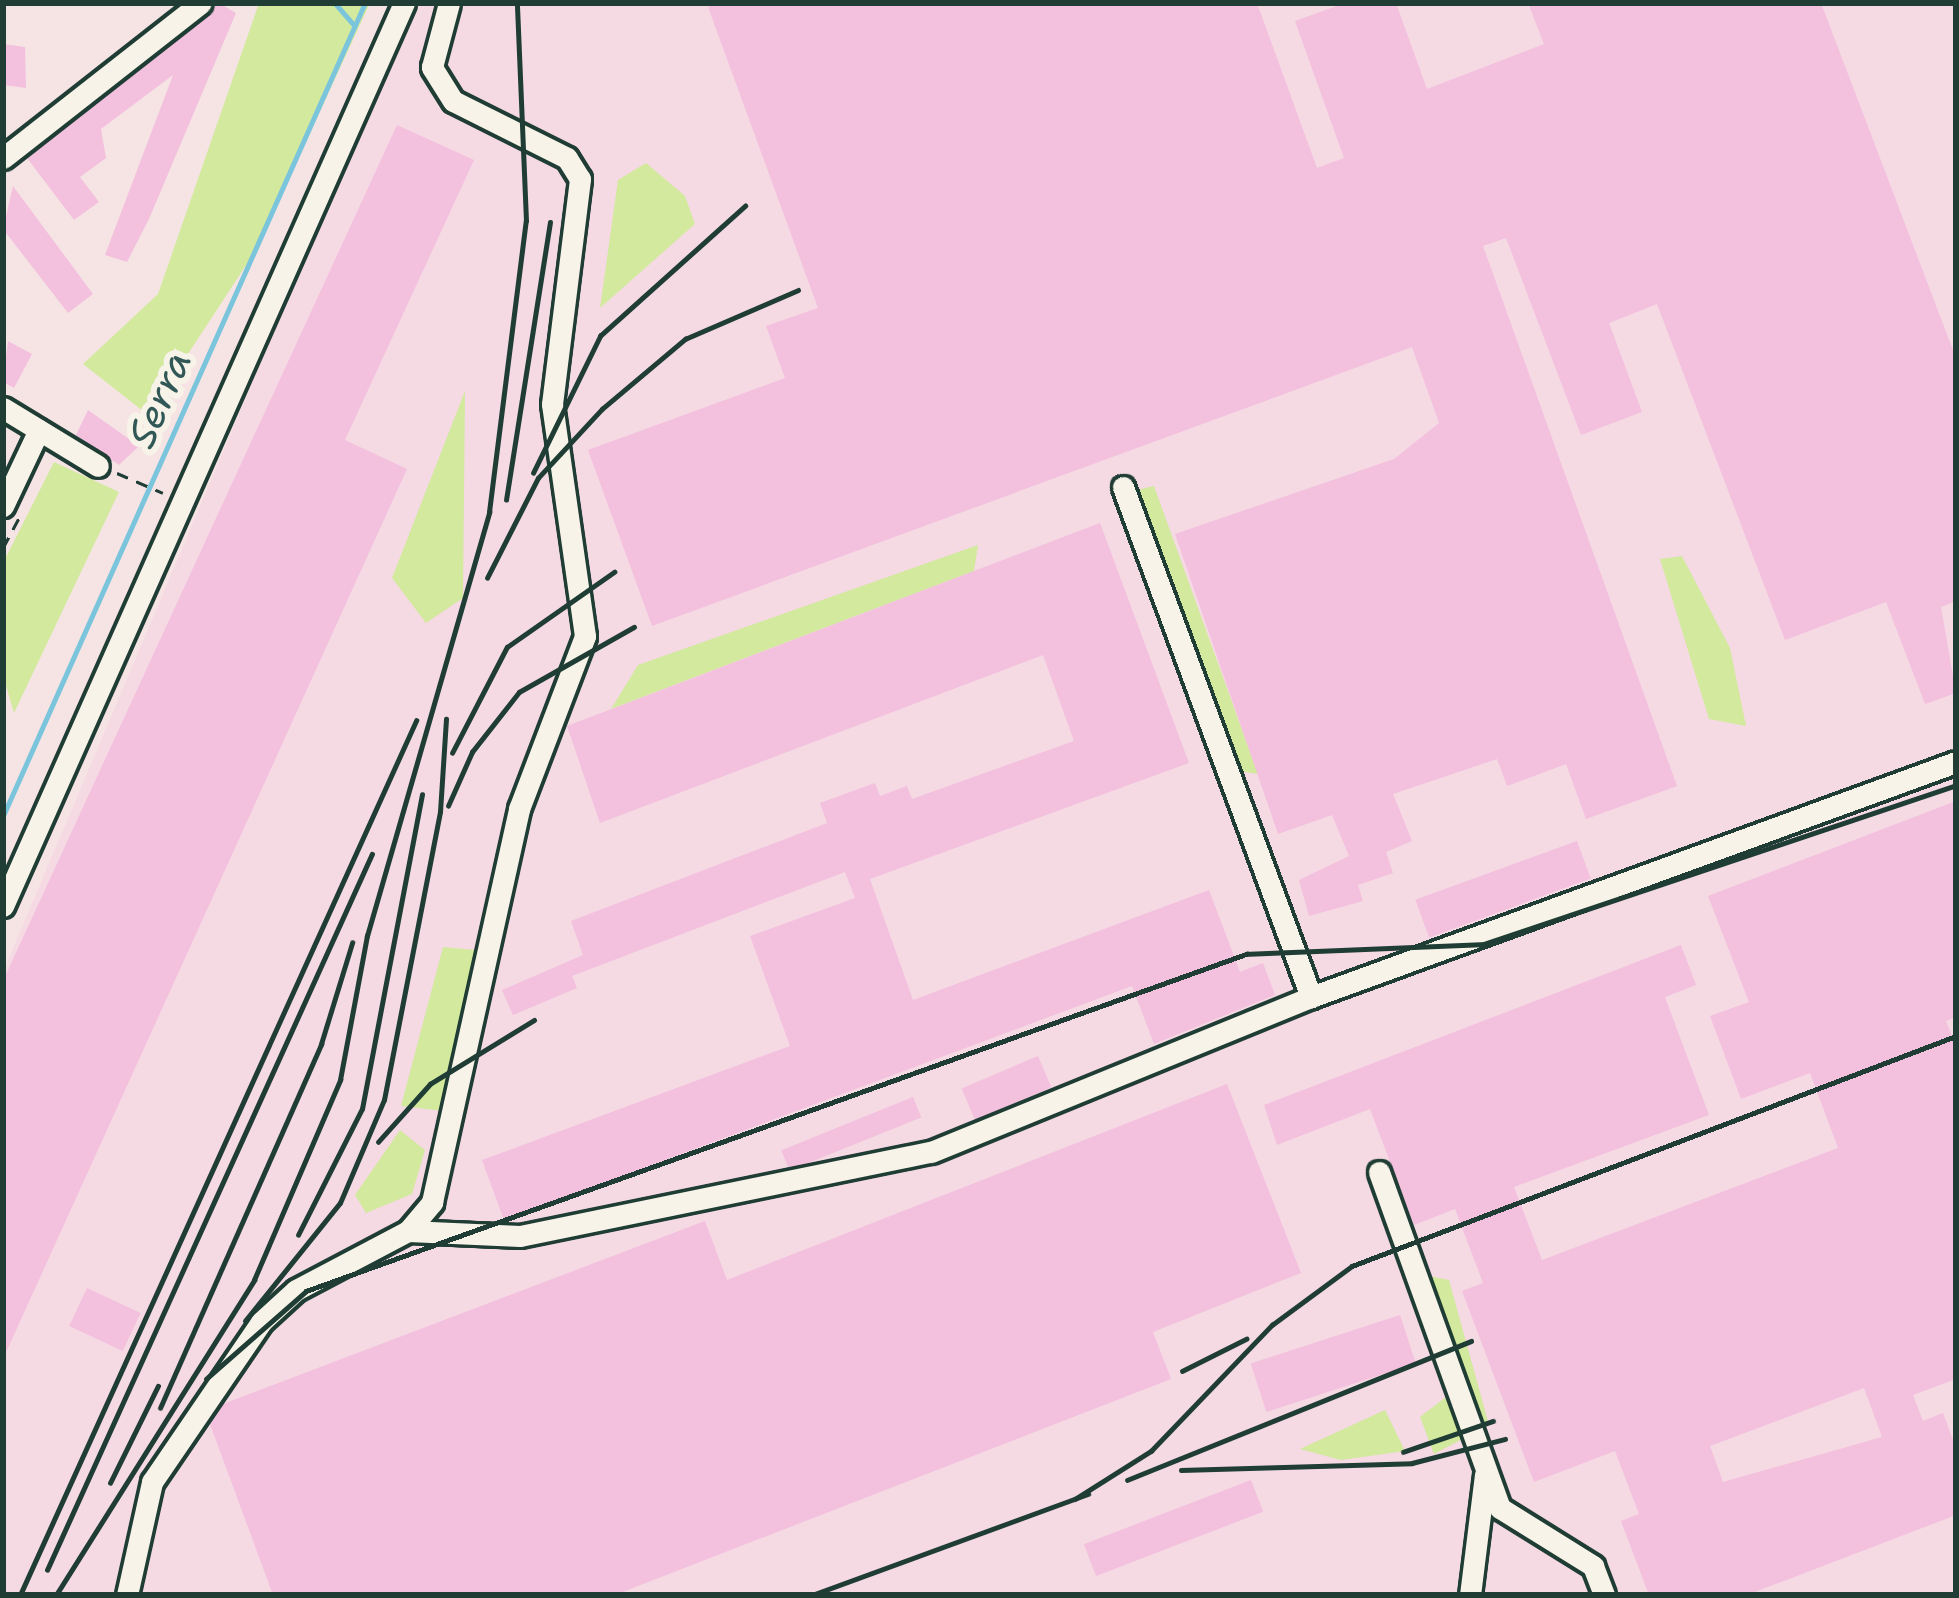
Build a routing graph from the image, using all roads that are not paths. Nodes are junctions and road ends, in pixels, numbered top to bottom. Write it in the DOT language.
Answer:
graph roads {
  1 [pos="201,3"];
  2 [pos="404,3"];
  3 [pos="449,3"];
  4 [pos="3,158"];
  5 [pos="3,408"];
  6 [pos="39,430"];
  7 [pos="98,466"];
  8 [pos="1123,487"];
  9 [pos="3,506"];
  10 [pos="1956,762"];
  11 [pos="3,907"];
  12 [pos="1311,997"];
  13 [pos="1379,1172"];
  14 [pos="408,1231"];
  15 [pos="1486,1468"];
  16 [pos="128,1595"];
  17 [pos="1470,1595"];
  18 [pos="1604,1595"];
  1 -- 4 [label="street"];
  2 -- 11 [label="street"];
  3 -- 14 [label="street"];
  5 -- 6 [label="street"];
  6 -- 7 [label="street"];
  6 -- 9 [label="street"];
  8 -- 12 [label="street"];
  10 -- 12 [label="street"];
  12 -- 14 [label="street"];
  13 -- 15 [label="street"];
  14 -- 16 [label="street"];
  15 -- 17 [label="street"];
  15 -- 18 [label="street"];
}
